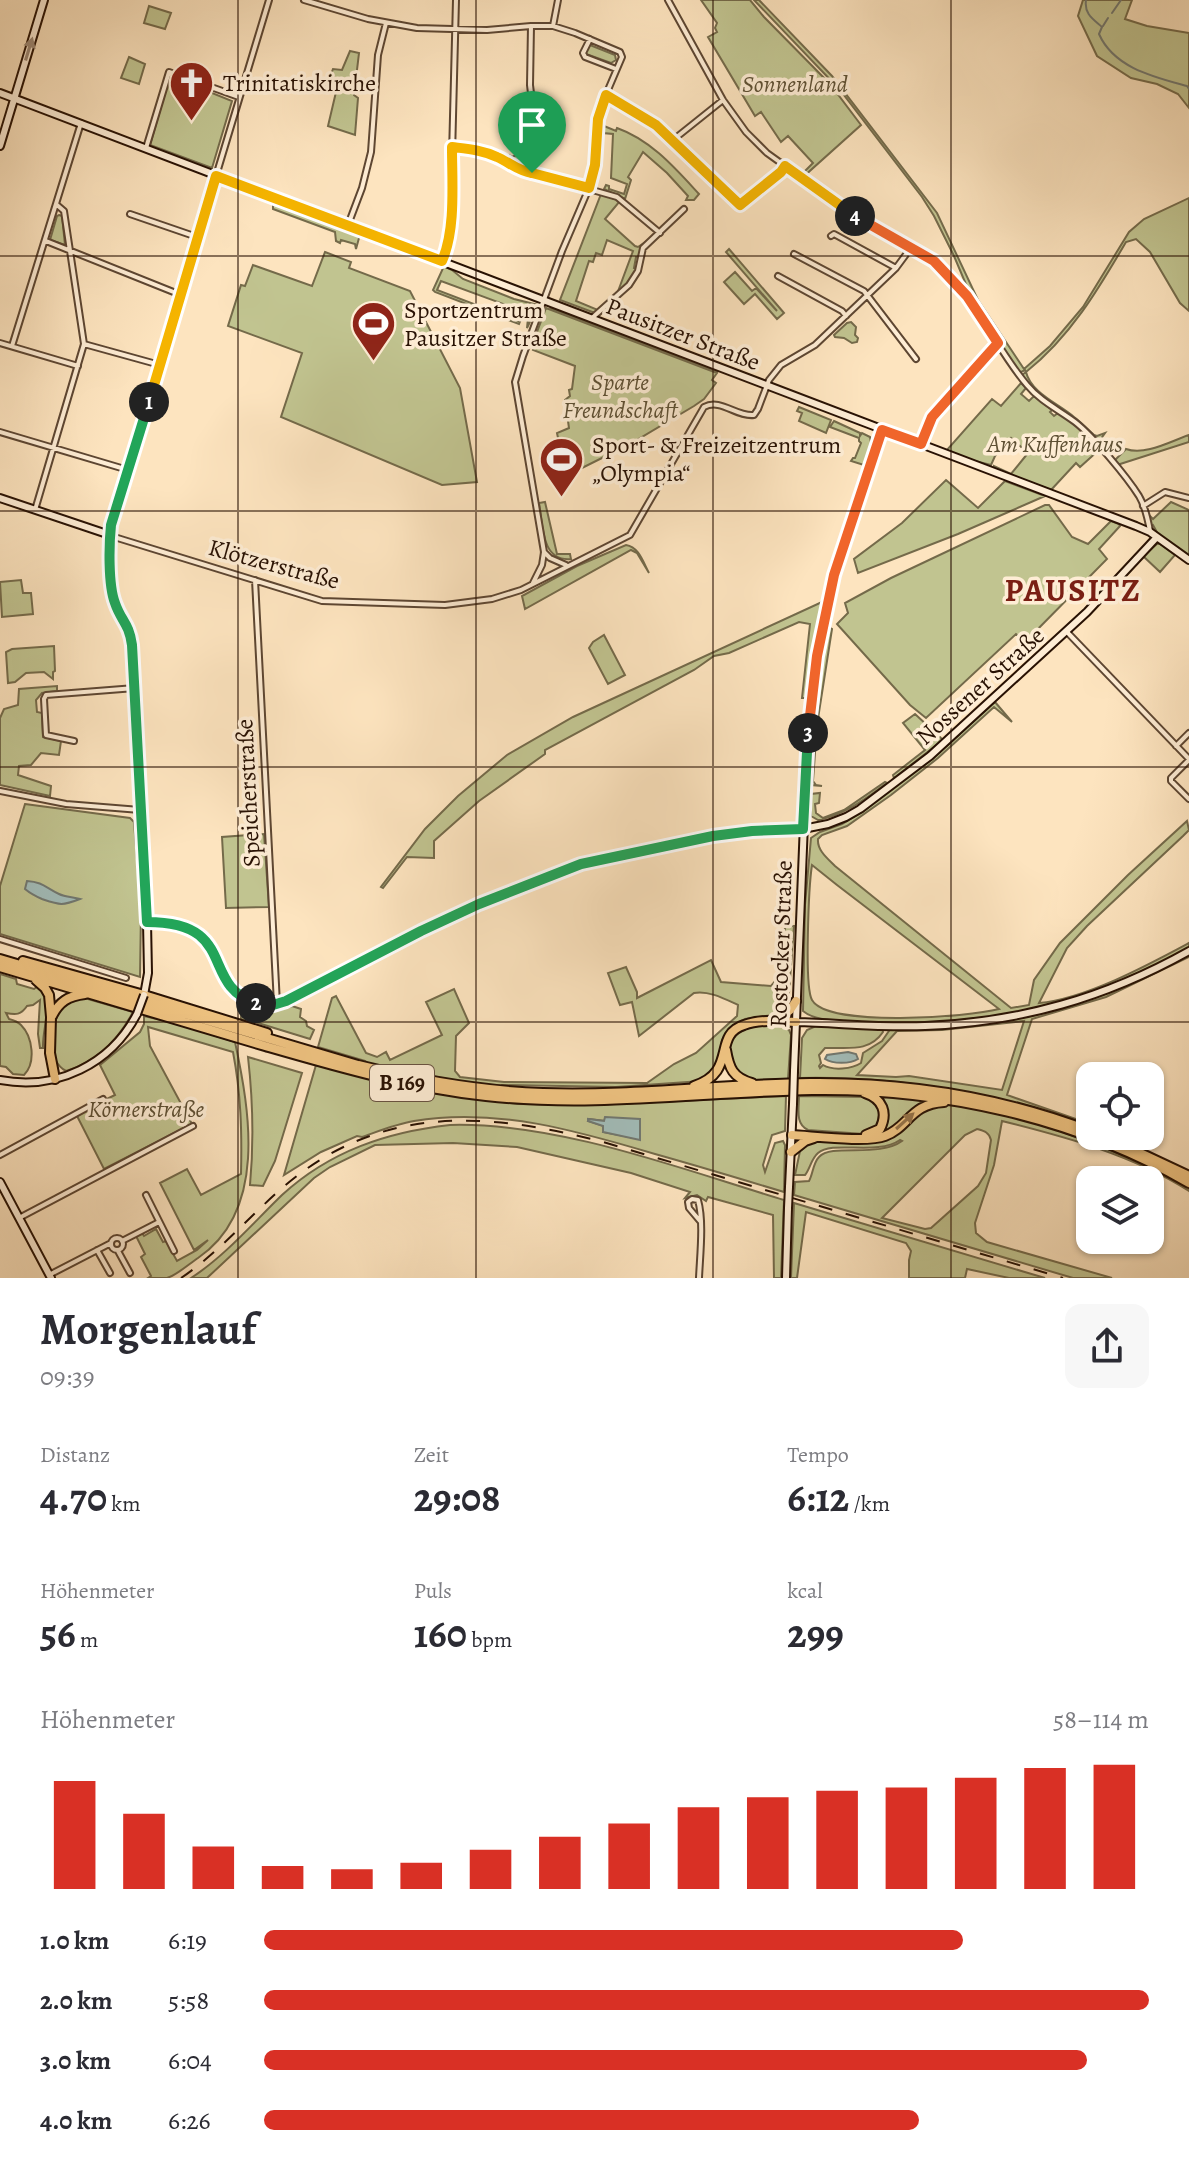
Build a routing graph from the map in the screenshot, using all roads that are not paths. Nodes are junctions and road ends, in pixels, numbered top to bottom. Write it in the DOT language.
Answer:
graph roads {
  1 [pos="44,0"];
  2 [pos="304,0"];
  3 [pos="456,0"];
  4 [pos="558,0"];
  5 [pos="668,0"];
  6 [pos="267,1"];
  7 [pos="386,23"];
  8 [pos="531,26"];
  9 [pos="553,26"];
  10 [pos="455,29"];
  11 [pos="591,40"];
  12 [pos="616,69"];
  13 [pos="0,93"];
  14 [pos="606,95"];
  15 [pos="239,97"];
  16 [pos="14,98"];
  17 [pos="723,100"];
  18 [pos="81,123"];
  19 [pos="673,140"];
  20 [pos="0,146"];
  21 [pos="452,147"];
  22 [pos="146,149"];
  23 [pos="785,166"];
  24 [pos="532,173"];
  25 [pos="216,176"];
  26 [pos="589,188"];
  27 [pos="57,205"];
  28 [pos="684,209"];
  29 [pos="130,214"];
  30 [pos="348,225"];
  31 [pos="660,233"];
  32 [pos="831,236"];
  33 [pos="197,237"];
  34 [pos="46,241"];
  35 [pos="910,249"];
  36 [pos="70,250"];
  37 [pos="794,254"];
  38 [pos="442,261"];
  39 [pos="896,268"];
  40 [pos="778,276"];
  41 [pos="181,295"];
  42 [pos="867,296"];
  43 [pos="544,300"];
  44 [pos="846,316"];
  45 [pos="592,318"];
  46 [pos="0,343"];
  47 [pos="998,343"];
  48 [pos="84,344"];
  49 [pos="12,346"];
  50 [pos="916,359"];
  51 [pos="160,365"];
  52 [pos="78,366"];
  53 [pos="767,386"];
  54 [pos="882,430"];
  55 [pos="0,432"];
  56 [pos="921,444"];
  57 [pos="54,448"];
  58 [pos="128,470"];
  59 [pos="0,498"];
  60 [pos="1189,498"];
  61 [pos="1143,506"];
  62 [pos="35,510"];
  63 [pos="1150,532"];
  64 [pos="110,535"];
  65 [pos="1157,537"];
  66 [pos="544,552"];
  67 [pos="1189,560"];
  68 [pos="566,565"];
  69 [pos="255,580"];
  70 [pos="532,585"];
  71 [pos="1067,632"];
  72 [pos="135,688"];
  73 [pos="1189,733"];
  74 [pos="74,741"];
  75 [pos="1176,746"];
  76 [pos="1189,760"];
  77 [pos="0,791"];
  78 [pos="1189,799"];
  79 [pos="141,810"];
  80 [pos="803,829"];
  81 [pos="147,922"];
  82 [pos="0,939"];
  83 [pos="1189,951"];
  84 [pos="0,959"];
  85 [pos="12,963"];
  86 [pos="0,967"];
  87 [pos="28,975"];
  88 [pos="126,978"];
  89 [pos="91,994"];
  90 [pos="144,995"];
  91 [pos="796,1001"];
  92 [pos="277,1004"];
  93 [pos="51,1017"];
  94 [pos="776,1021"];
  95 [pos="796,1022"];
  96 [pos="284,1044"];
  97 [pos="725,1046"];
  98 [pos="55,1079"];
  99 [pos="0,1080"];
  100 [pos="765,1085"];
  101 [pos="682,1090"];
  102 [pos="849,1090"];
  103 [pos="103,1099"];
  104 [pos="960,1102"];
  105 [pos="193,1126"];
  106 [pos="1076,1126"];
  107 [pos="792,1135"];
  108 [pos="820,1136"];
  109 [pos="850,1137"];
  110 [pos="1137,1150"];
  111 [pos="791,1152"];
  112 [pos="0,1155"];
  113 [pos="1189,1176"];
  114 [pos="1189,1183"];
  115 [pos="1,1186"];
  116 [pos="146,1195"];
  117 [pos="19,1218"];
  118 [pos="700,1221"];
  119 [pos="159,1222"];
  120 [pos="122,1241"];
  121 [pos="111,1243"];
  122 [pos="97,1250"];
  123 [pos="118,1250"];
  124 [pos="174,1251"];
  125 [pos="110,1273"];
  126 [pos="130,1273"];
  127 [pos="50,1276"];
  128 [pos="699,1278"];
  129 [pos="786,1278"];
  16 -- 1 [label="street, one-way"];
  2 -- 7 [label="street"];
  3 -- 10 [label="street"];
  4 -- 9 [label="street"];
  5 -- 17 [label="street"];
  6 -- 15 [label="street"];
  7 -- 10 [label="street"];
  7 -- 30 [label="street"];
  8 -- 9 [label="street"];
  8 -- 10 [label="street"];
  8 -- 24 [label="street"];
  9 -- 11 [label="street"];
  10 -- 21 [label="street"];
  11 -- 12 [label="street"];
  11 -- 12 [label="street"];
  12 -- 14 [label="street"];
  13 -- 16 [label="street"];
  14 -- 19 [label="street"];
  14 -- 26 [label="street"];
  15 -- 22 [label="street"];
  15 -- 25 [label="street"];
  16 -- 18 [label="street"];
  16 -- 20 [label="street"];
  17 -- 19 [label="street"];
  17 -- 23 [label="street"];
  18 -- 22 [label="street"];
  18 -- 27 [label="street"];
  19 -- 23 [label="street"];
  21 -- 24 [label="street"];
  21 -- 38 [label="street"];
  22 -- 25 [label="street, Pausitzer Straße"];
  23 -- 35 [label="street"];
  24 -- 26 [label="street"];
  25 -- 30 [label="street, Pausitzer Straße"];
  25 -- 33 [label="street"];
  26 -- 31 [label="street"];
  26 -- 43 [label="street"];
  27 -- 34 [label="street"];
  27 -- 36 [label="street"];
  28 -- 31 [label="street"];
  29 -- 33 [label="street"];
  30 -- 38 [label="street, Pausitzer Straße"];
  31 -- 45 [label="street"];
  32 -- 39 [label="street"];
  33 -- 41 [label="street"];
  34 -- 36 [label="street"];
  34 -- 49 [label="street"];
  35 -- 39 [label="street"];
  35 -- 47 [label="street"];
  36 -- 41 [label="street"];
  36 -- 48 [label="street"];
  37 -- 42 [label="street"];
  38 -- 43 [label="street, Pausitzer Straße"];
  39 -- 42 [label="street"];
  40 -- 44 [label="street"];
  41 -- 51 [label="street"];
  42 -- 44 [label="street"];
  42 -- 50 [label="street"];
  43 -- 45 [label="street, Pausitzer Straße"];
  43 -- 66 [label="street"];
  44 -- 53 [label="street"];
  45 -- 53 [label="street, Pausitzer Straße"];
  46 -- 49 [label="street"];
  47 -- 56 [label="street"];
  47 -- 61 [label="street"];
  48 -- 51 [label="street"];
  48 -- 52 [label="street"];
  49 -- 52 [label="street"];
  51 -- 58 [label="street"];
  52 -- 57 [label="street"];
  53 -- 54 [label="street, Pausitzer Straße"];
  53 -- 68 [label="street, Klötzerstraße"];
  54 -- 56 [label="street, Pausitzer Straße"];
  54 -- 80 [label="street, Rostocker Straße"];
  55 -- 57 [label="street"];
  56 -- 63 [label="street, Pausitzer Straße"];
  57 -- 58 [label="street"];
  57 -- 62 [label="street"];
  58 -- 64 [label="street"];
  59 -- 62 [label="street, Klötzerstraße"];
  60 -- 61 [label="street"];
  61 -- 63 [label="street"];
  62 -- 64 [label="street, Klötzerstraße"];
  63 -- 65 [label="street, Pausitzer Straße"];
  64 -- 69 [label="street, Klötzerstraße"];
  64 -- 72 [label="street"];
  65 -- 67 [label="street, Pausitzer Straße"];
  65 -- 71 [label="street, Nossener Straße"];
  66 -- 68 [label="street"];
  66 -- 70 [label="street"];
  68 -- 70 [label="street, Klötzerstraße"];
  69 -- 70 [label="street, Klötzerstraße"];
  69 -- 92 [label="street, Speicherstraße"];
  71 -- 75 [label="street"];
  71 -- 80 [label="street, Nossener Straße"];
  72 -- 74 [label="street"];
  72 -- 79 [label="street"];
  73 -- 75 [label="street"];
  75 -- 76 [label="street"];
  76 -- 78 [label="street"];
  77 -- 79 [label="street"];
  79 -- 81 [label="street"];
  80 -- 91 [label="street, Rostocker Straße"];
  80 -- 92 [label="street"];
  81 -- 90 [label="street"];
  81 -- 92 [label="street"];
  82 -- 88 [label="street"];
  83 -- 95 [label="street"];
  84 -- 85 [label="highway, B 169"];
  85 -- 90 [label="highway"];
  85 -- 96 [label="highway, B 169"];
  86 -- 87 [label="highway, B 169"];
  87 -- 89 [label="highway, B 169"];
  87 -- 93 [label="highway"];
  89 -- 93 [label="highway"];
  89 -- 102 [label="highway, B 169"];
  90 -- 96 [label="highway"];
  90 -- 98 [label="street, bridge"];
  91 -- 94 [label="highway"];
  91 -- 95 [label="street, Rostocker Straße"];
  93 -- 98 [label="highway"];
  94 -- 95 [label="highway"];
  94 -- 97 [label="highway"];
  95 -- 107 [label="street, Rostocker Straße, bridge"];
  96 -- 101 [label="highway, B 169"];
  97 -- 100 [label="highway"];
  97 -- 101 [label="highway"];
  98 -- 99 [label="street"];
  100 -- 101 [label="highway, B 169"];
  100 -- 106 [label="highway, B 169"];
  102 -- 104 [label="highway, B 169"];
  102 -- 109 [label="highway"];
  103 -- 112 [label="street"];
  109 -- 104 [label="highway, B 169, one-way"];
  104 -- 114 [label="highway, B 169"];
  105 -- 117 [label="street"];
  107 -- 108 [label="highway"];
  107 -- 111 [label="street, Rostocker Straße"];
  108 -- 109 [label="highway"];
  108 -- 111 [label="highway"];
  110 -- 113 [label="highway"];
  111 -- 129 [label="street, Rostocker Straße, bridge"];
  115 -- 117 [label="street"];
  116 -- 119 [label="street"];
  117 -- 127 [label="street"];
  118 -- 118 [label="street"];
  118 -- 128 [label="street"];
  119 -- 120 [label="street"];
  119 -- 124 [label="street"];
  120 -- 121 [label="street"];
  120 -- 123 [label="street"];
  121 -- 122 [label="street"];
  121 -- 123 [label="street"];
  122 -- 125 [label="street"];
  122 -- 127 [label="street"];
  123 -- 126 [label="street"];
}
